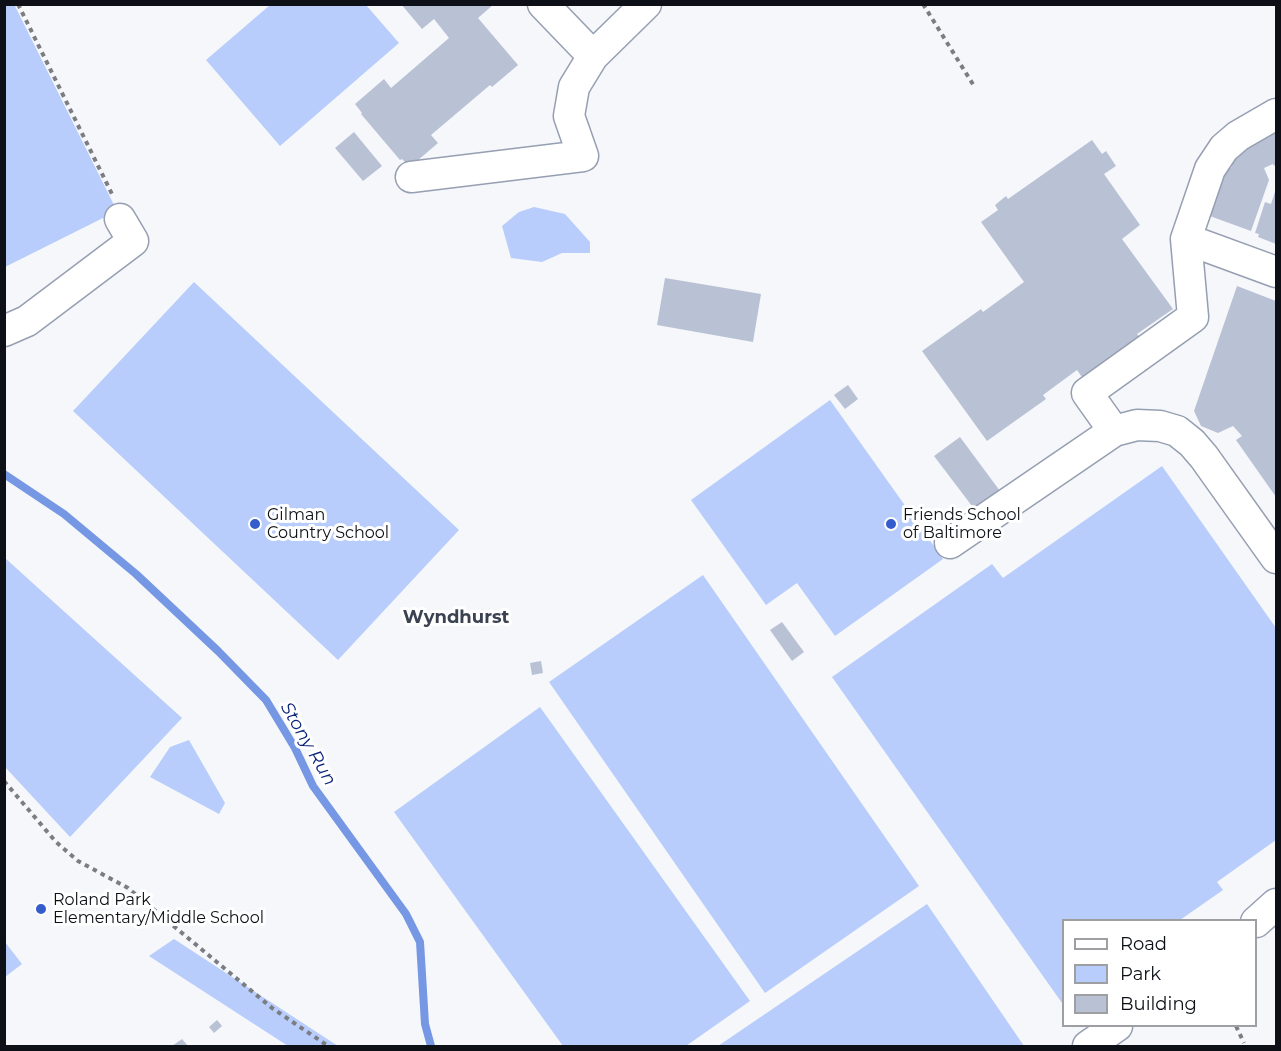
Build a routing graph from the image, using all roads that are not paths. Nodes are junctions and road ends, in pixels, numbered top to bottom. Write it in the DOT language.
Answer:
graph roads {
  1 [pos="543,4"];
  2 [pos="646,4"];
  3 [pos="593,56"];
  4 [pos="1276,114"];
  5 [pos="411,177"];
  6 [pos="120,219"];
  7 [pos="1186,239"];
  8 [pos="1276,272"];
  9 [pos="4,331"];
  10 [pos="1114,431"];
  11 [pos="950,543"];
  12 [pos="1276,558"];
  13 [pos="1276,904"];
  14 [pos="1257,921"];
  15 [pos="1116,1027"];
  16 [pos="1088,1047"];
  1 -- 3 [label="lane"];
  2 -- 3 [label="lane"];
  3 -- 5 [label="lane"];
  4 -- 7 [label="lane"];
  6 -- 9 [label="lane"];
  7 -- 8 [label="lane"];
  7 -- 10 [label="lane"];
  10 -- 11 [label="lane"];
  10 -- 12 [label="lane"];
  13 -- 14 [label="lane"];
  15 -- 16 [label="lane"];
}
